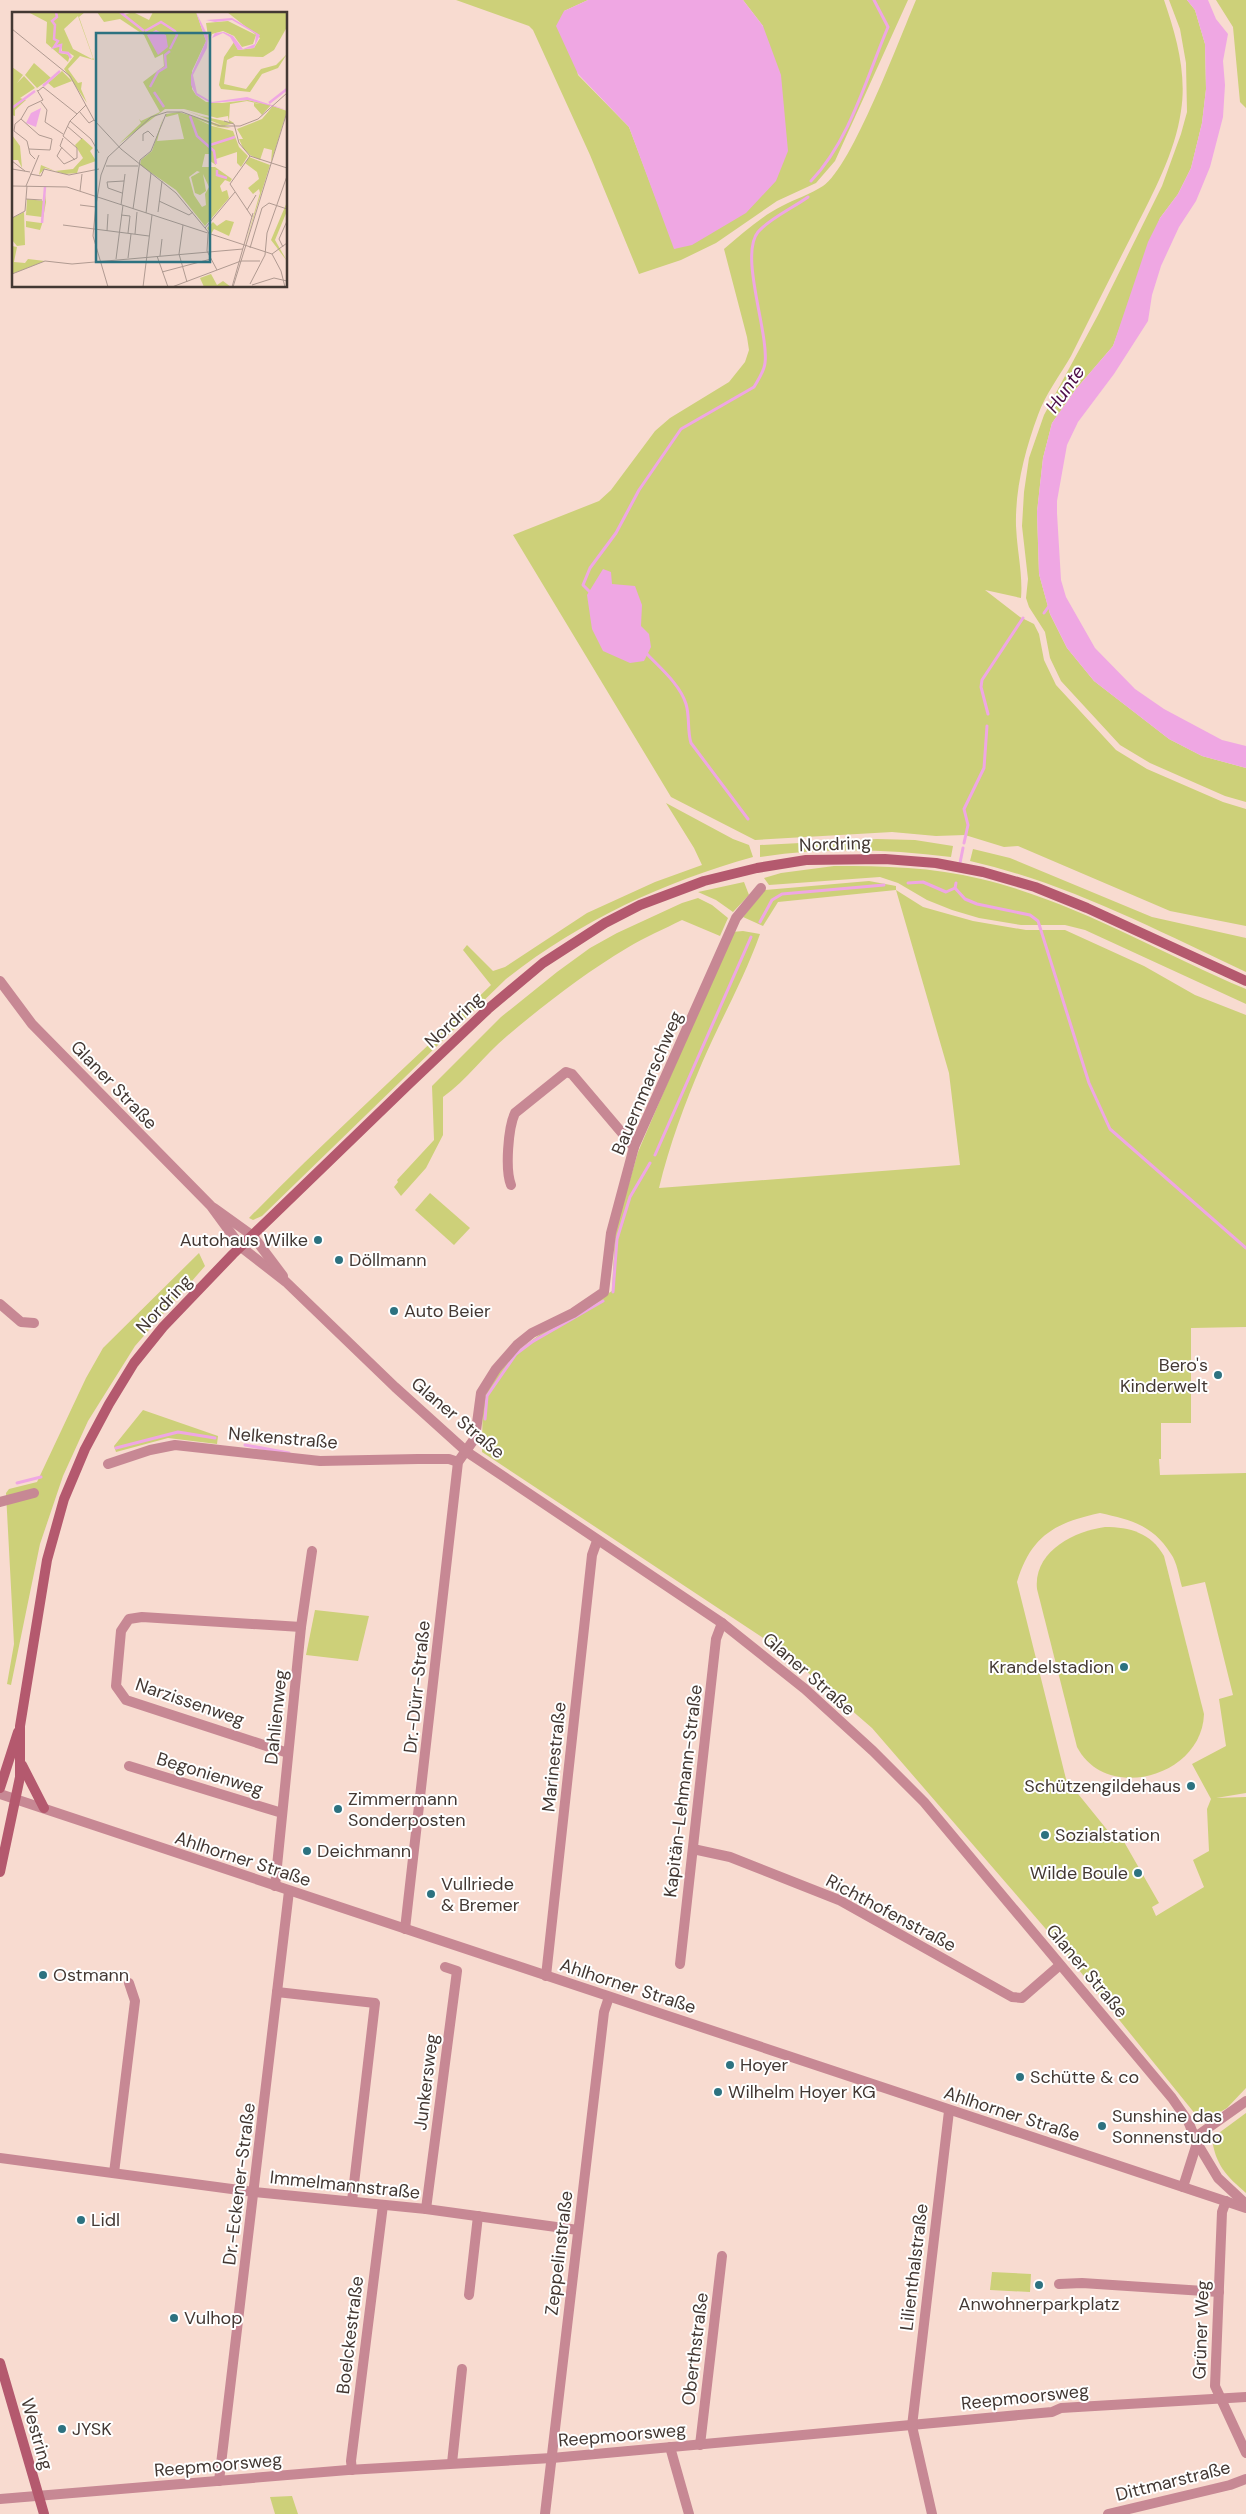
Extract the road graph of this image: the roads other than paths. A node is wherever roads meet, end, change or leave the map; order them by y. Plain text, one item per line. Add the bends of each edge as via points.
1 (761, 888) dead end
2 (0, 981) edge
3 (1246, 981) edge
4 (634, 1147) junction
5 (512, 1185) dead end
6 (211, 1206) junction
7 (253, 1236) junction
8 (241, 1247) junction
9 (286, 1282) junction
10 (0, 1304) edge
11 (34, 1323) dead end
12 (467, 1452) junction
13 (458, 1462) junction
14 (108, 1464) dead end
15 (34, 1493) dead end
16 (0, 1502) edge
17 (597, 1541) junction
18 (312, 1551) dead end
19 (722, 1623) junction
20 (301, 1627) junction
21 (20, 1726) junction
22 (288, 1753) junction
23 (22, 1766) junction
24 (129, 1766) dead end
25 (0, 1788) edge
26 (0, 1794) edge
27 (15, 1799) junction
28 (44, 1808) junction
29 (282, 1813) junction
30 (693, 1849) junction
31 (0, 1872) edge
32 (275, 1886) junction
33 (289, 1891) junction
34 (405, 1929) junction
35 (680, 1964) dead end
36 (1060, 1965) junction
37 (446, 1967) dead end
38 (546, 1976) junction
39 (129, 1983) dead end
40 (277, 1992) junction
41 (609, 1997) junction
42 (1246, 2101) edge
43 (949, 2111) junction
44 (1196, 2140) junction
45 (0, 2158) edge
46 (114, 2173) junction
47 (1183, 2187) junction
48 (254, 2192) junction
49 (352, 2201) junction
50 (1226, 2201) junction
51 (383, 2205) junction
52 (1246, 2206) edge
53 (426, 2209) junction
54 (478, 2216) junction
55 (578, 2230) junction
56 (722, 2256) dead end
57 (1059, 2284) dead end
58 (1219, 2292) junction
59 (469, 2294) dead end
60 (0, 2363) edge
61 (462, 2369) dead end
62 (1246, 2397) edge
63 (1220, 2399) junction
64 (912, 2426) junction
65 (700, 2445) junction
66 (670, 2447) junction
67 (1246, 2453) edge
68 (552, 2458) junction
69 (452, 2463) junction
70 (352, 2470) junction
71 (1246, 2478) edge
72 (219, 2480) junction
73 (38, 2496) junction
74 (0, 2499) edge
75 (44, 2514) edge
76 (545, 2514) edge
77 (689, 2514) edge
78 (932, 2514) edge
79 (1108, 2514) edge

1 - 4 street, Bauernmarschweg via 736,918
2 - 6 street, Glaner Straße via 32,1024
3 - 7 main road, Nordring via 1087,908 983,872 885,859 834,858 777,864 736,873 640,905 596,928 543,963 488,1009
4 - 5 street via 572,1074 566,1072 515,1113 507,1176
4 - 12 street, Bauernmarschweg via 611,1233 604,1292 573,1313 532,1333 496,1369 481,1393 475,1438
6 - 7 street, Glaner Straße
6 - 8 street, Glaner Straße
7 - 8 main road, Nordring
7 - 9 street, Glaner Straße
8 - 9 street, Glaner Straße
8 - 21 main road, Nordring via 163,1327 134,1362 85,1449 64,1499 47,1560
9 - 12 street, Glaner Straße
10 - 11 street via 22,1322
12 - 13 street
12 - 17 street, Glaner Straße
13 - 14 street, Nelkenstraße via 418,1459 320,1461 175,1445
13 - 34 street, Dr.-Dürr-Straße
15 - 16 street
17 - 19 street, Glaner Straße
17 - 38 street, Marinestraße via 592,1555
18 - 20 street, Dahlienweg
19 - 30 street, Kapitän-Lehmann-Straße via 716,1639
19 - 36 street, Glaner Straße via 805,1689 873,1751 917,1796
20 - 22 street, Dahlienweg
20 - 22 street, Narzissenweg via 142,1617 129,1619 121,1631 116,1686 126,1700
21 - 23 main road, Nordring
21 - 25 main road, Nordring
22 - 29 street, Dahlienweg
23 - 27 main road, Nordring
23 - 28 main road
24 - 29 street, Begonienweg
26 - 27 street, Ahlhorner Straße
27 - 28 street, Ahlhorner Straße
27 - 31 main road
28 - 32 street, Ahlhorner Straße
29 - 32 street, Dahlienweg
30 - 35 street, Kapitän-Lehmann-Straße
30 - 36 street, Richthofenstraße via 730,1857 839,1900 1012,1996 1022,1998
32 - 33 street, Ahlhorner Straße
33 - 34 street, Ahlhorner Straße
33 - 40 street, Dr.-Eckener-Straße
34 - 38 street, Ahlhorner Straße
36 - 44 street, Glaner Straße via 1172,2098
37 - 53 street, Junkersweg via 457,1971
38 - 41 street, Ahlhorner Straße
39 - 46 street via 135,2001
40 - 48 street, Dr.-Eckener-Straße
40 - 49 street via 375,2003
41 - 43 street, Ahlhorner Straße
41 - 55 street, Zeppelinstraße via 604,2012
42 - 44 street
43 - 47 street, Ahlhorner Straße
43 - 64 street, Lilienthalstraße
44 - 47 street
44 - 52 street, Glaner Straße via 1218,2178
45 - 46 street, Immelmannstraße
46 - 48 street, Immelmannstraße
47 - 50 street, Ahlhorner Straße
48 - 49 street, Immelmannstraße
48 - 72 street, Dr.-Eckener-Straße
49 - 51 street, Immelmannstraße
50 - 52 street, Ahlhorner Straße
50 - 58 street, Grüner Weg via 1222,2212
51 - 53 street, Immelmannstraße
51 - 70 street, Boelckestraße
53 - 54 street, Immelmannstraße
54 - 55 street, Immelmannstraße
54 - 59 street
55 - 68 street, Zeppelinstraße
56 - 65 street, Oberthstraße
57 - 58 street
58 - 63 street, Grüner Weg via 1215,2386
60 - 73 main road, Westring
61 - 69 street
62 - 63 street, Reepmoorsweg
63 - 64 street, Reepmoorsweg via 1062,2408 1052,2412
63 - 67 street, Grüner Weg
64 - 65 street, Reepmoorsweg
64 - 78 street, Lilienthalstraße
65 - 66 street, Reepmoorsweg
66 - 68 street, Reepmoorsweg
66 - 77 street
68 - 69 street, Reepmoorsweg
68 - 76 street, Zeppelinstraße
69 - 70 street, Reepmoorsweg
70 - 72 street, Reepmoorsweg
71 - 79 street, Dittmarstraße via 1230,2485
72 - 73 street, Reepmoorsweg
73 - 74 street, Reepmoorsweg
73 - 75 main road, Westring

